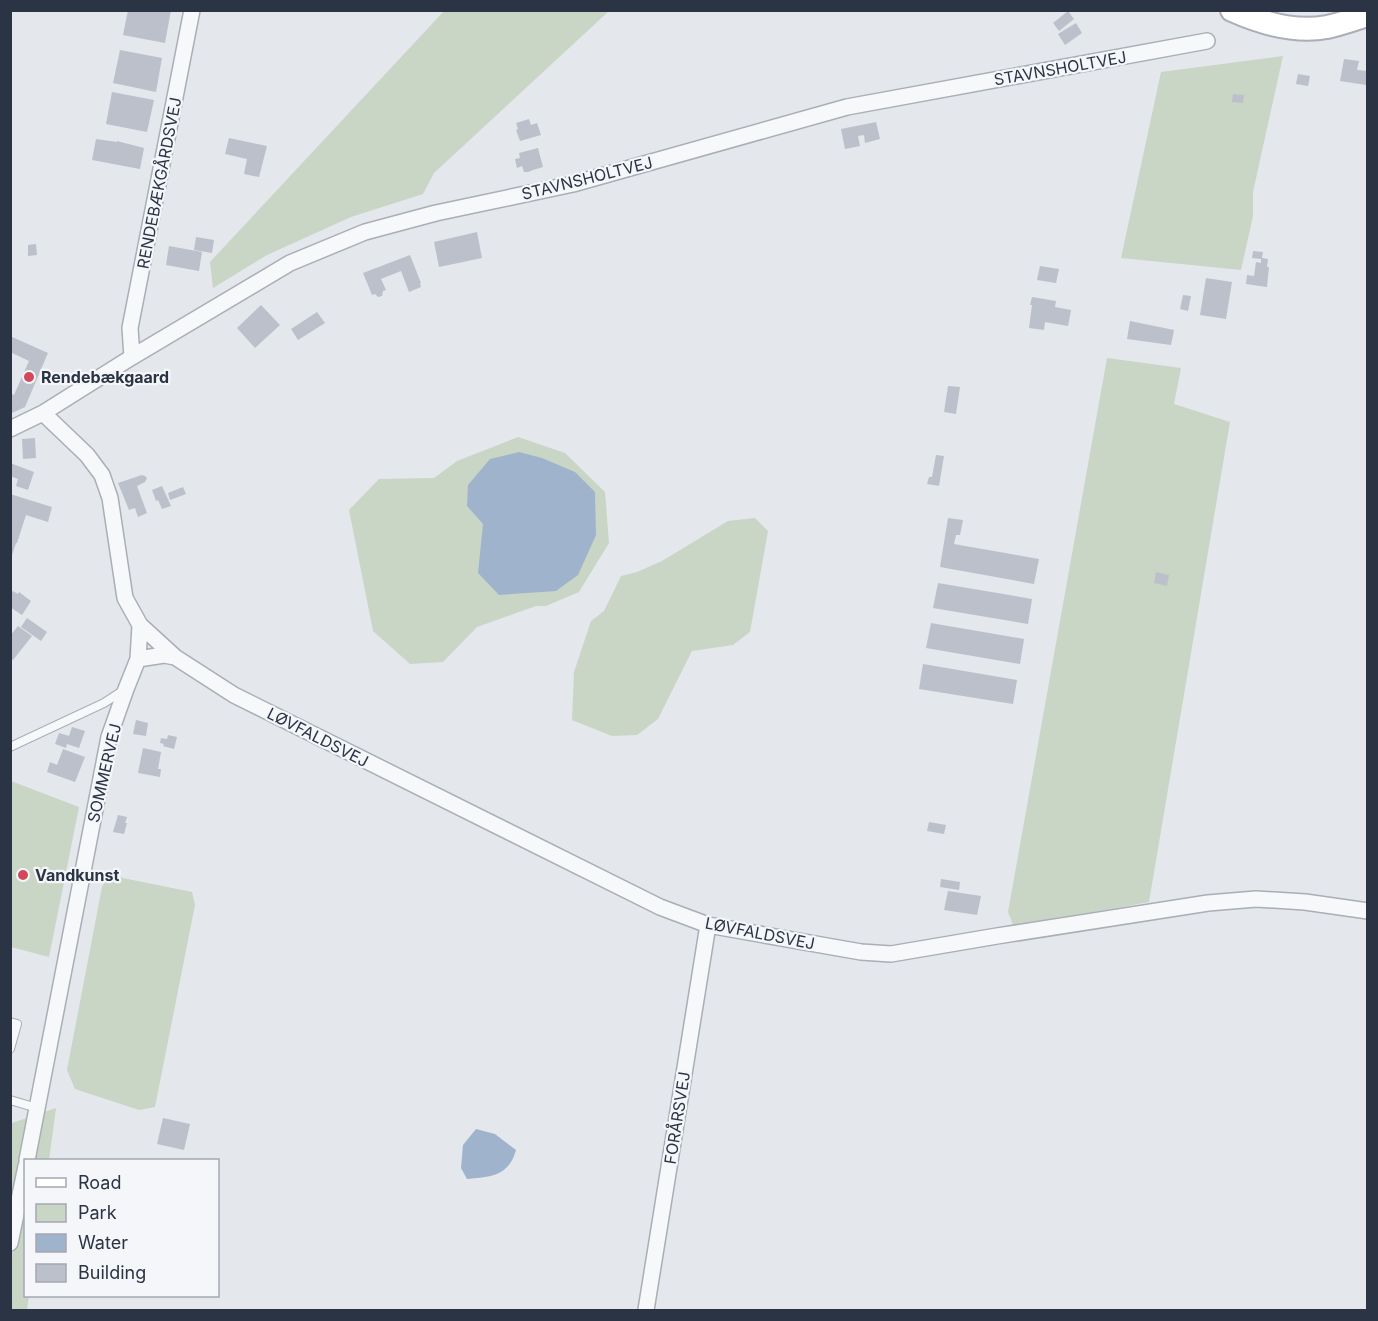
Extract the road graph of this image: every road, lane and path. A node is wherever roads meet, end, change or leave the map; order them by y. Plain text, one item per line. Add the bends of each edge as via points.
1 (192, 10) edge
2 (1232, 10) edge
3 (1284, 10) edge
4 (1368, 14) edge
5 (1207, 41) dead end
6 (132, 357) junction
7 (43, 413) junction
8 (10, 429) edge
9 (140, 626) junction
10 (175, 657) junction
11 (138, 659) junction
12 (126, 689) junction
13 (10, 747) edge
14 (1368, 911) edge
15 (708, 925) junction
16 (10, 1022) edge
17 (10, 1048) edge
18 (10, 1100) edge
19 (37, 1108) junction
20 (27, 1159) edge
21 (24, 1176) edge
22 (10, 1243) edge
23 (646, 1311) edge

1 - 6 street, RENDEBÆKGÅRDSVEJ via 130,328
2 - 4 main road via 1275,25 1301,28 1327,27
3 - 4 main road
5 - 6 street, STAVNSHOLTVEJ via 847,107 573,184 365,232 290,263
6 - 7 street, STAVNSHOLTVEJ
7 - 8 street, STAVNSHOLTVEJ
7 - 9 street via 102,475 110,498 125,598
9 - 10 street, LØVFALDSVEJ
9 - 11 street, SOMMERVEJ
10 - 11 street
10 - 15 street, LØVFALDSVEJ via 234,695 660,907
11 - 12 street, SOMMERVEJ
12 - 13 lane via 104,704
12 - 19 street, SOMMERVEJ via 109,736
14 - 15 street, LØVFALDSVEJ via 1256,899 1208,903 891,954
15 - 23 street, FORÅRSVEJ
16 - 17 lane via 17,1024
18 - 19 lane
19 - 20 street, SOMMERVEJ
21 - 22 street

